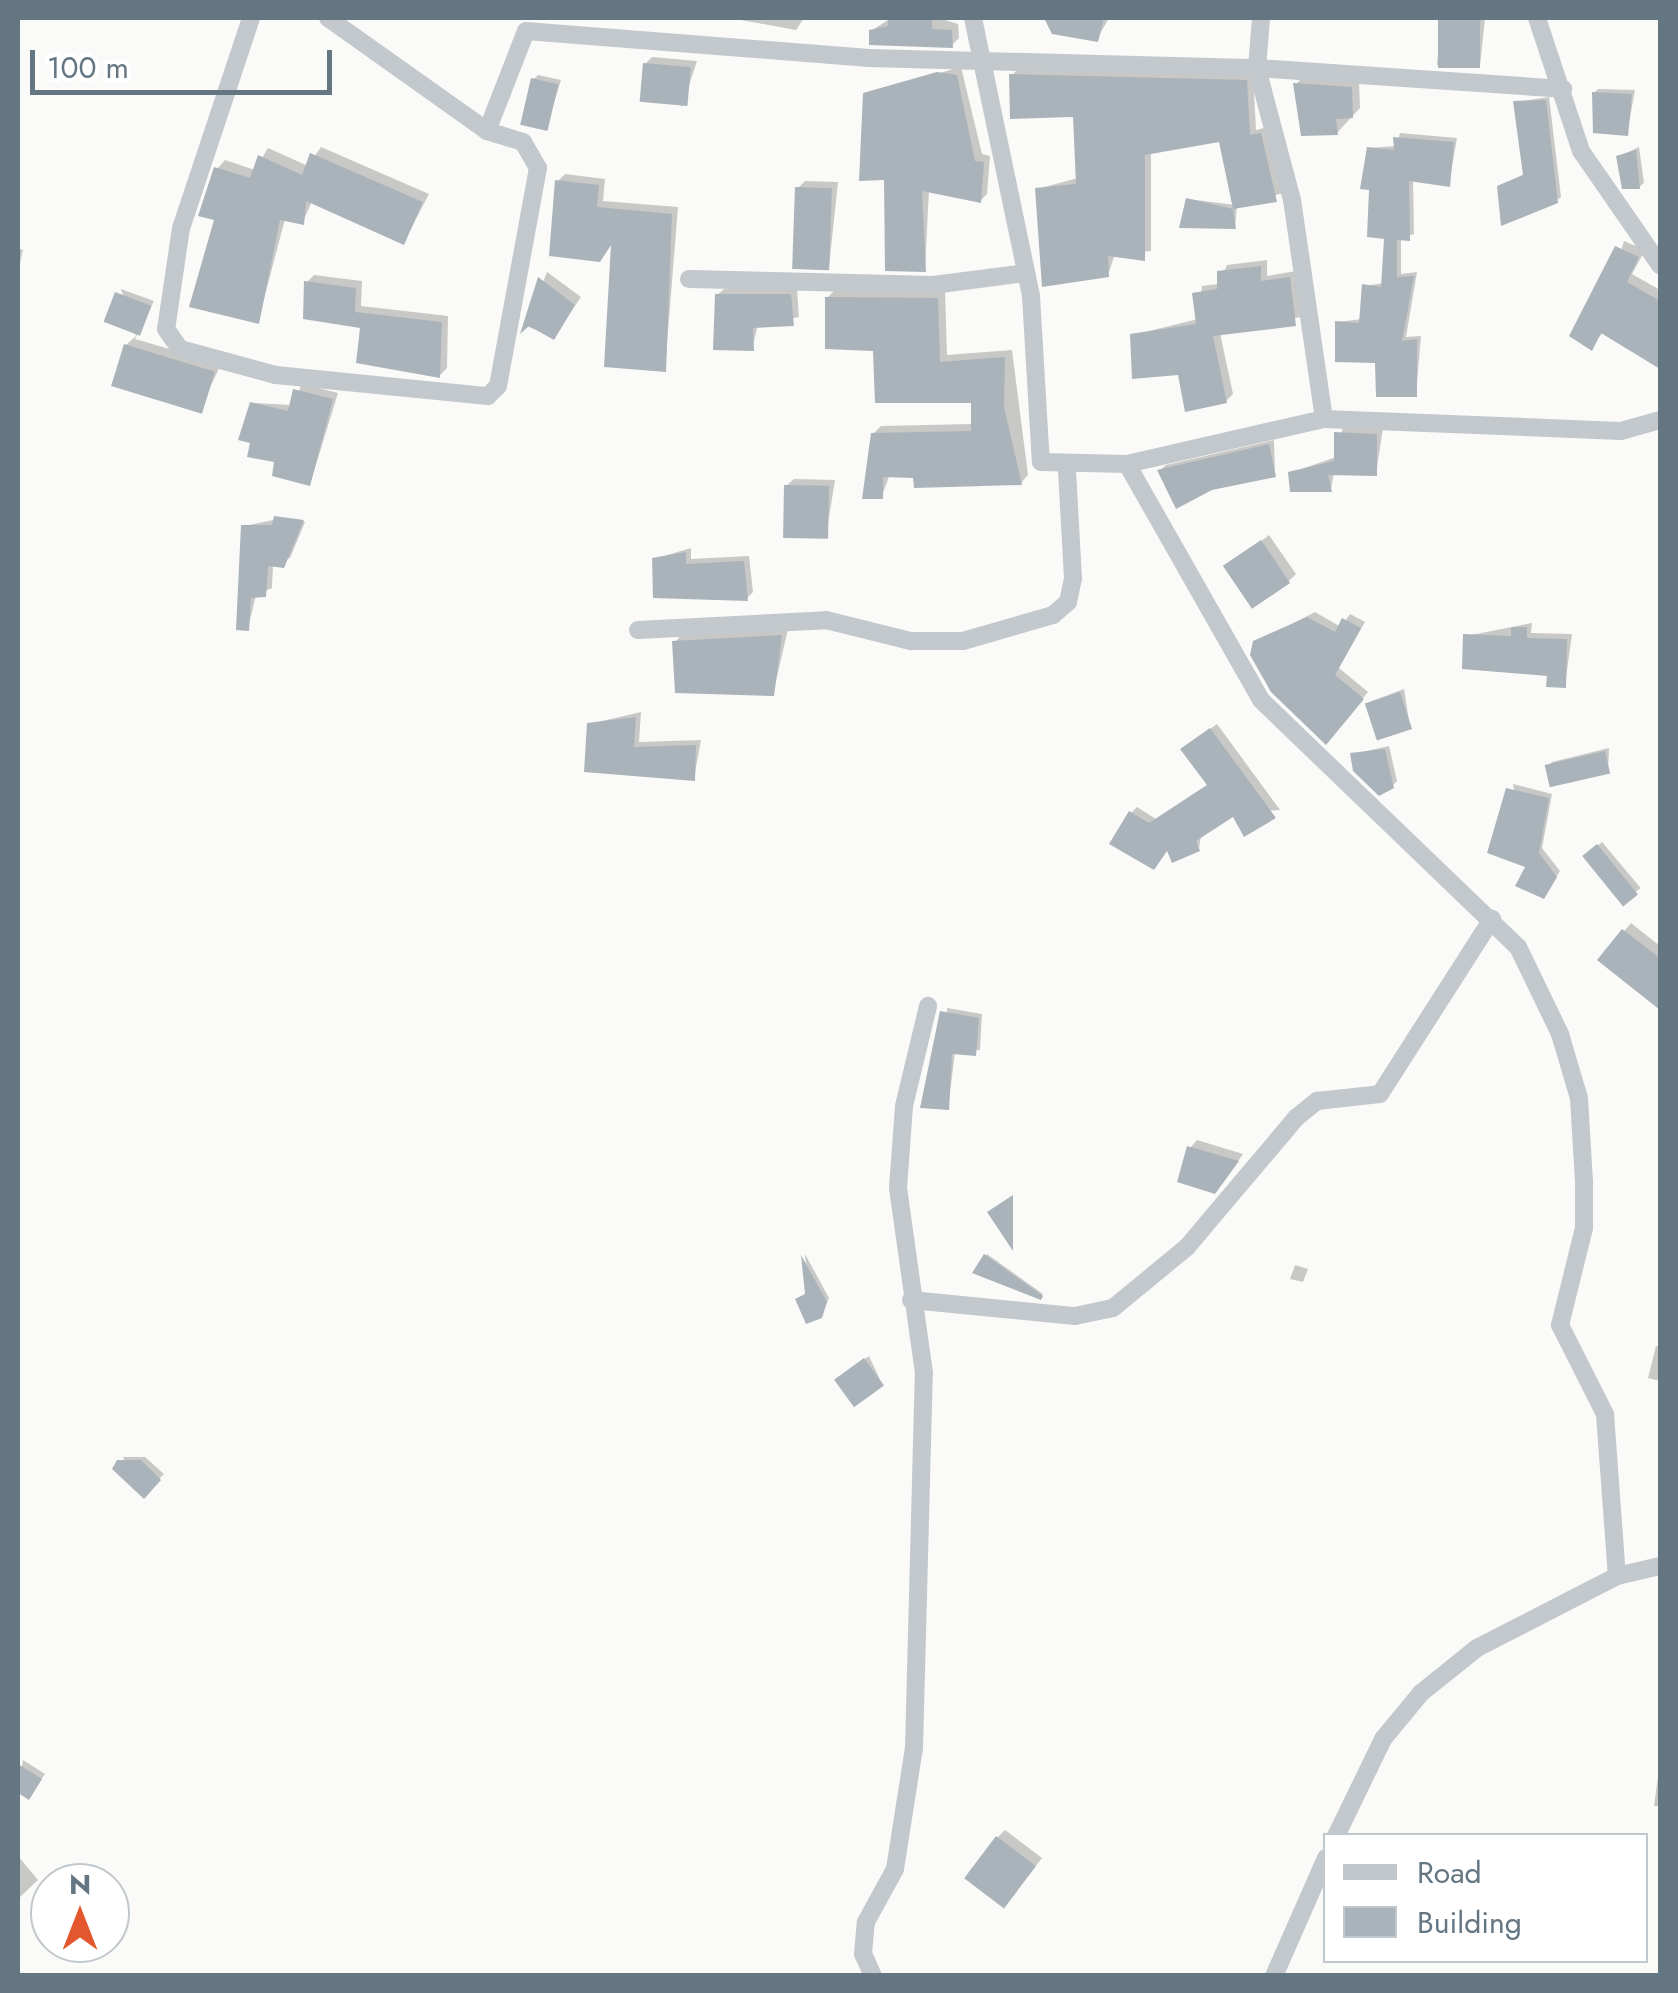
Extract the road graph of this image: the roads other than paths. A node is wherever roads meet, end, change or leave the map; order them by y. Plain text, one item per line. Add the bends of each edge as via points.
1 (251, 18) edge
2 (328, 18) edge
3 (973, 18) edge
4 (1261, 18) edge
5 (1537, 18) edge
6 (527, 24) edge
7 (976, 61) junction
8 (1257, 68) junction
9 (1563, 88) junction
10 (487, 131) junction
11 (1660, 266) edge
12 (1026, 274) junction
13 (689, 280) dead end
14 (1324, 419) junction
15 (1660, 420) edge
16 (1128, 464) junction
17 (1067, 469) junction
18 (638, 630) dead end
19 (1492, 919) junction
20 (928, 1006) dead end
21 (910, 1300) junction
22 (1660, 1566) edge
23 (1617, 1576) junction
24 (1337, 1833) edge
25 (1323, 1865) edge
26 (873, 1976) edge
27 (1274, 1976) edge

1 - 10 street via 181,228 166,329 180,350 276,375 488,396 498,386 538,168 523,142
2 - 10 street
3 - 7 street
4 - 8 street
5 - 9 street
6 - 7 street
6 - 10 street
7 - 8 street
7 - 12 street
8 - 9 street
8 - 14 street via 1292,200
9 - 11 street via 1597,181
12 - 13 street via 933,285
12 - 17 street via 1042,462
14 - 15 street via 1621,430
14 - 16 street
16 - 17 street
16 - 19 street via 1269,711
17 - 18 street via 1073,578 1068,602 1053,615 963,641 910,641 826,620
19 - 21 street via 1380,1094 1317,1101 1296,1117 1187,1248 1113,1308 1075,1316
19 - 23 street via 1531,972 1580,1098 1584,1228 1560,1326 1605,1414
20 - 21 street via 898,1188
21 - 26 street via 924,1373 914,1748 895,1869 866,1922 863,1954
22 - 23 street
23 - 24 street via 1477,1648 1421,1693 1383,1740
25 - 27 street

